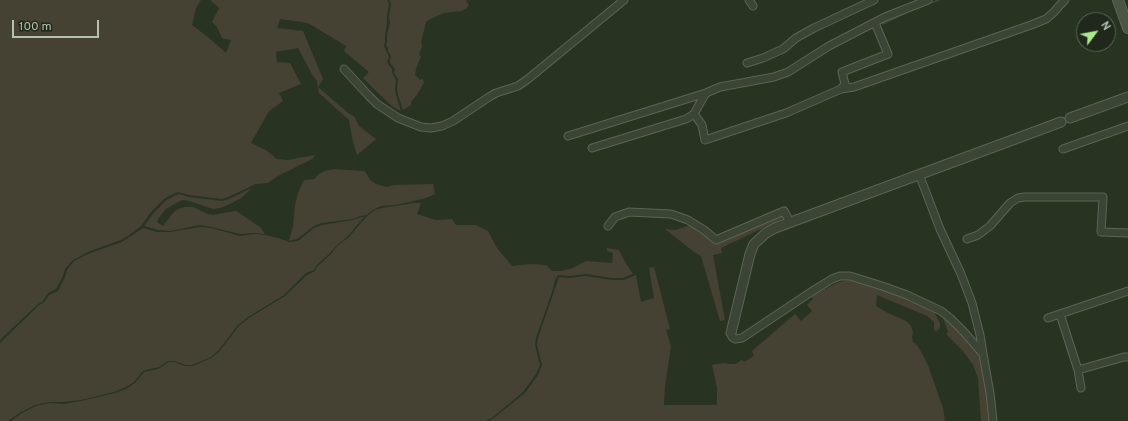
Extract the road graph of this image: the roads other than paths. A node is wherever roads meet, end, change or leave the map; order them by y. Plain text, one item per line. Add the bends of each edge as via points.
1 (624, 0) edge
2 (874, 0) edge
3 (928, 0) edge
4 (1065, 0) edge
5 (1118, 0) edge
6 (875, 22) junction
7 (1128, 28) edge
8 (747, 63) dead end
9 (344, 69) dead end
10 (841, 89) junction
11 (706, 93) junction
12 (1128, 97) edge
13 (694, 114) junction
14 (1070, 118) dead end
15 (1061, 122) dead end
16 (1128, 126) edge
17 (568, 136) dead end
18 (592, 148) dead end
19 (1062, 150) dead end
20 (919, 174) junction
21 (790, 222) junction
22 (608, 226) dead end
23 (1128, 233) edge
24 (967, 239) dead end
25 (1128, 291) edge
26 (1060, 314) junction
27 (1048, 318) dead end
28 (731, 333) joint
29 (982, 354) junction
30 (1128, 357) edge
31 (1078, 370) junction
32 (1081, 388) dead end
33 (993, 421) edge

1 - 9 street via 518,86 492,95 442,126 421,127 398,118 377,104
2 - 8 street via 814,28 783,49
3 - 6 street
4 - 10 street via 1046,19 1031,25 854,87
5 - 7 main road
6 - 10 street via 888,54 842,72 845,84
6 - 11 street via 829,46 788,72 720,87
10 - 13 street via 786,113 705,140 702,125
11 - 13 street
11 - 17 street
12 - 14 street
13 - 18 street via 674,124
15 - 20 street
16 - 19 street
20 - 21 street
20 - 29 street via 970,296
21 - 22 street via 784,211 716,240 688,220 671,214 629,212 615,217
21 - 28 street via 766,233 754,244
23 - 24 street via 1101,232 1104,196 1025,197 1010,203 990,226
25 - 26 street
26 - 27 street
26 - 31 street
28 - 29 street via 735,339 742,338 832,278 850,276 907,295 941,312 964,332
29 - 33 street
30 - 31 street
31 - 32 street

